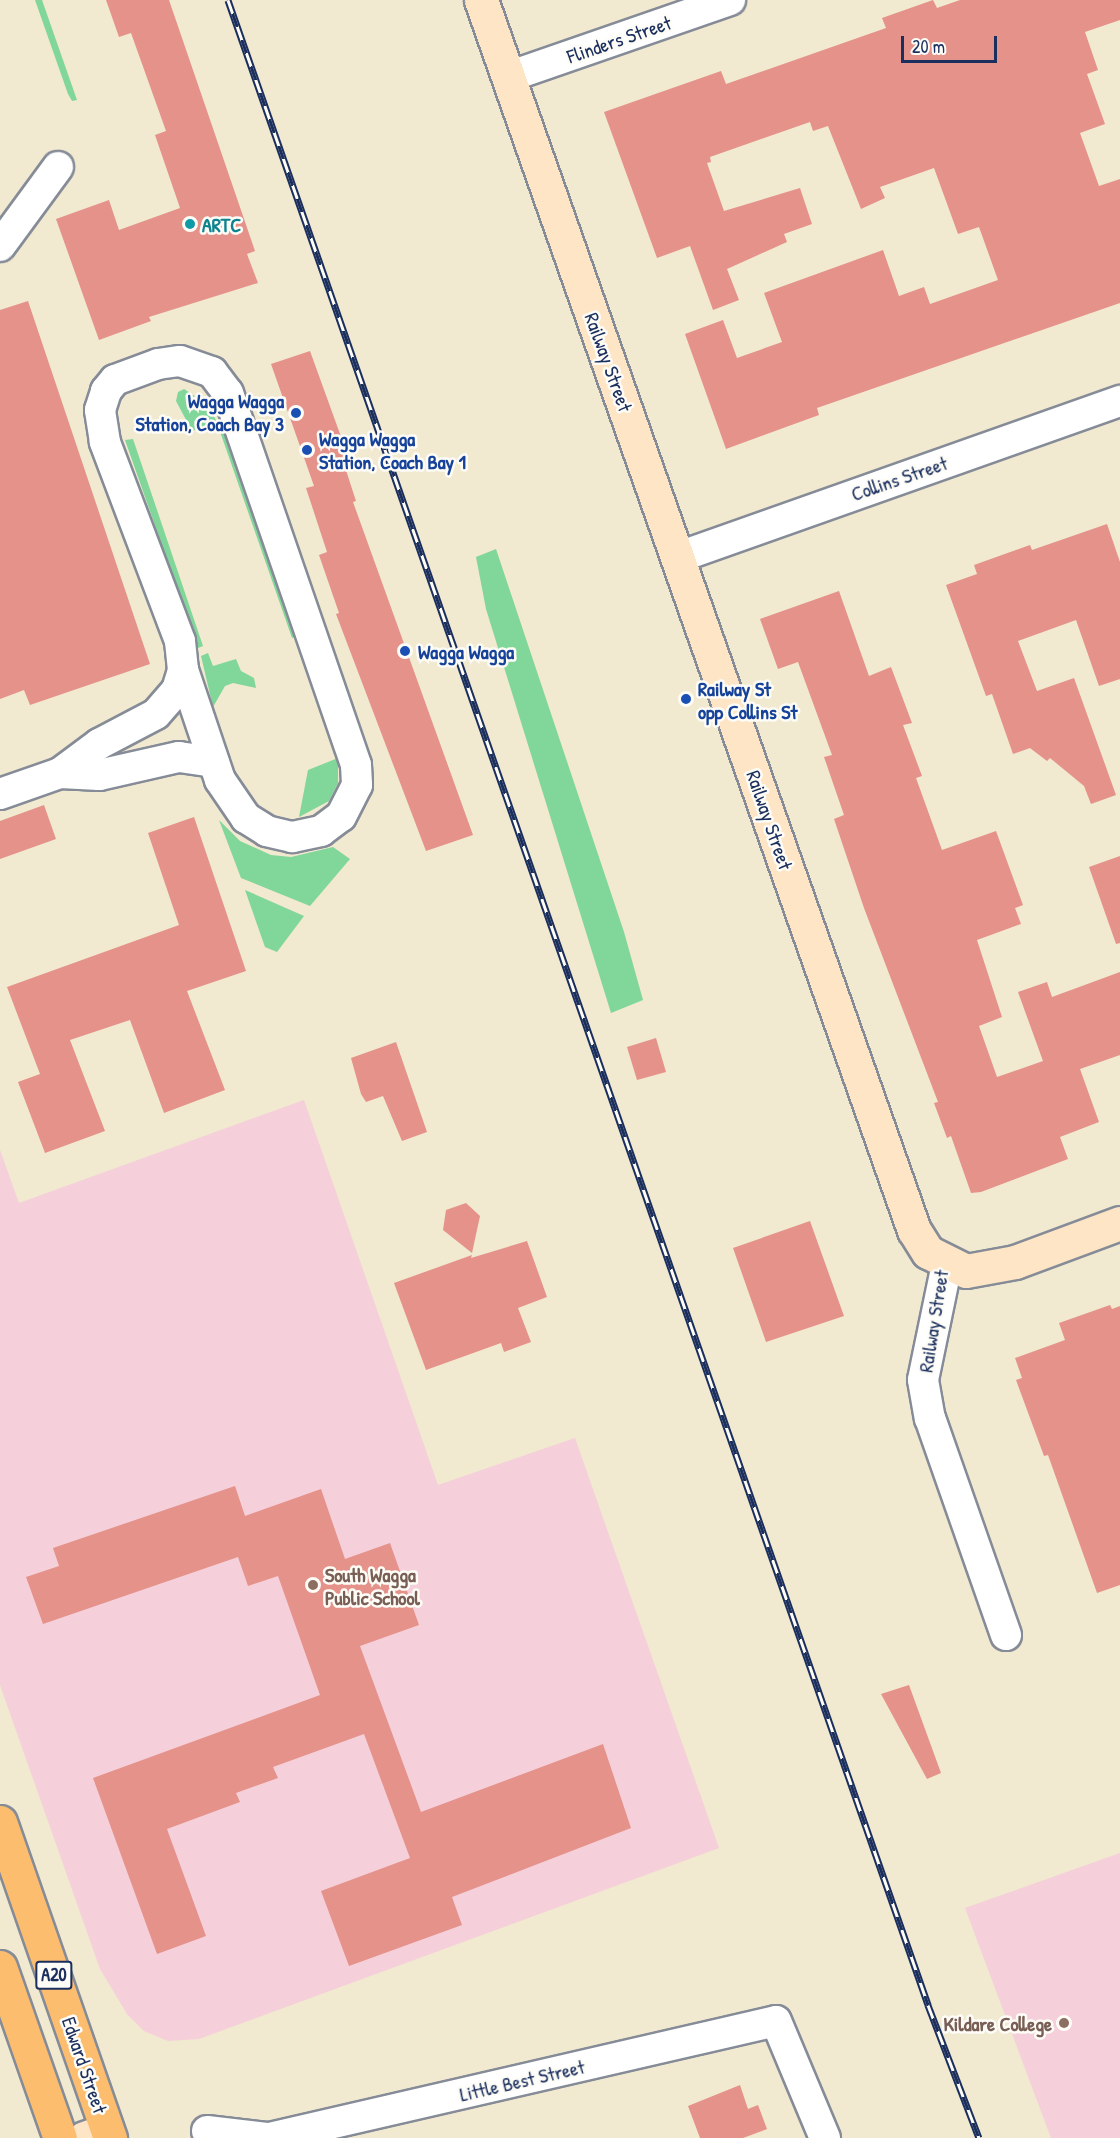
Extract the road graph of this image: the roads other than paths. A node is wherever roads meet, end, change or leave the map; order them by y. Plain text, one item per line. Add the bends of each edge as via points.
1 (481, 0) edge
2 (730, 0) edge
3 (508, 77) junction
4 (57, 167) dead end
5 (0, 246) edge
6 (1120, 401) edge
7 (679, 557) junction
8 (183, 670) junction
9 (214, 762) junction
10 (60, 773) junction
11 (0, 794) edge
12 (1120, 1223) edge
13 (947, 1264) junction
14 (1006, 1635) dead end
15 (0, 1822) edge
16 (0, 1967) edge
17 (207, 2131) dead end
18 (100, 2135) edge
19 (60, 2138) edge
20 (268, 2138) edge
21 (825, 2138) edge

1 - 3 street, Railway Street
2 - 3 street, Flinders Street
3 - 7 street, Railway Street
4 - 5 street
6 - 7 street, Collins Street
7 - 13 street, Railway Street via 906,1209 928,1252
8 - 9 street
8 - 9 street via 178,632 130,514 105,442 100,410 106,391 115,380 158,364 180,361 212,372 228,393 353,754 357,785 345,812 327,827 285,837 259,827 240,812 223,788
8 - 10 street via 177,690 162,709 99,744
9 - 10 street via 179,757 99,775
10 - 11 street
12 - 13 street via 990,1270 966,1271
13 - 14 street, Railway Street via 923,1380 930,1418
15 - 18 highway, Edward Street / A20
16 - 19 highway, A20
17 - 20 street, Little Best Street
20 - 21 street, Little Best Street via 776,2021

